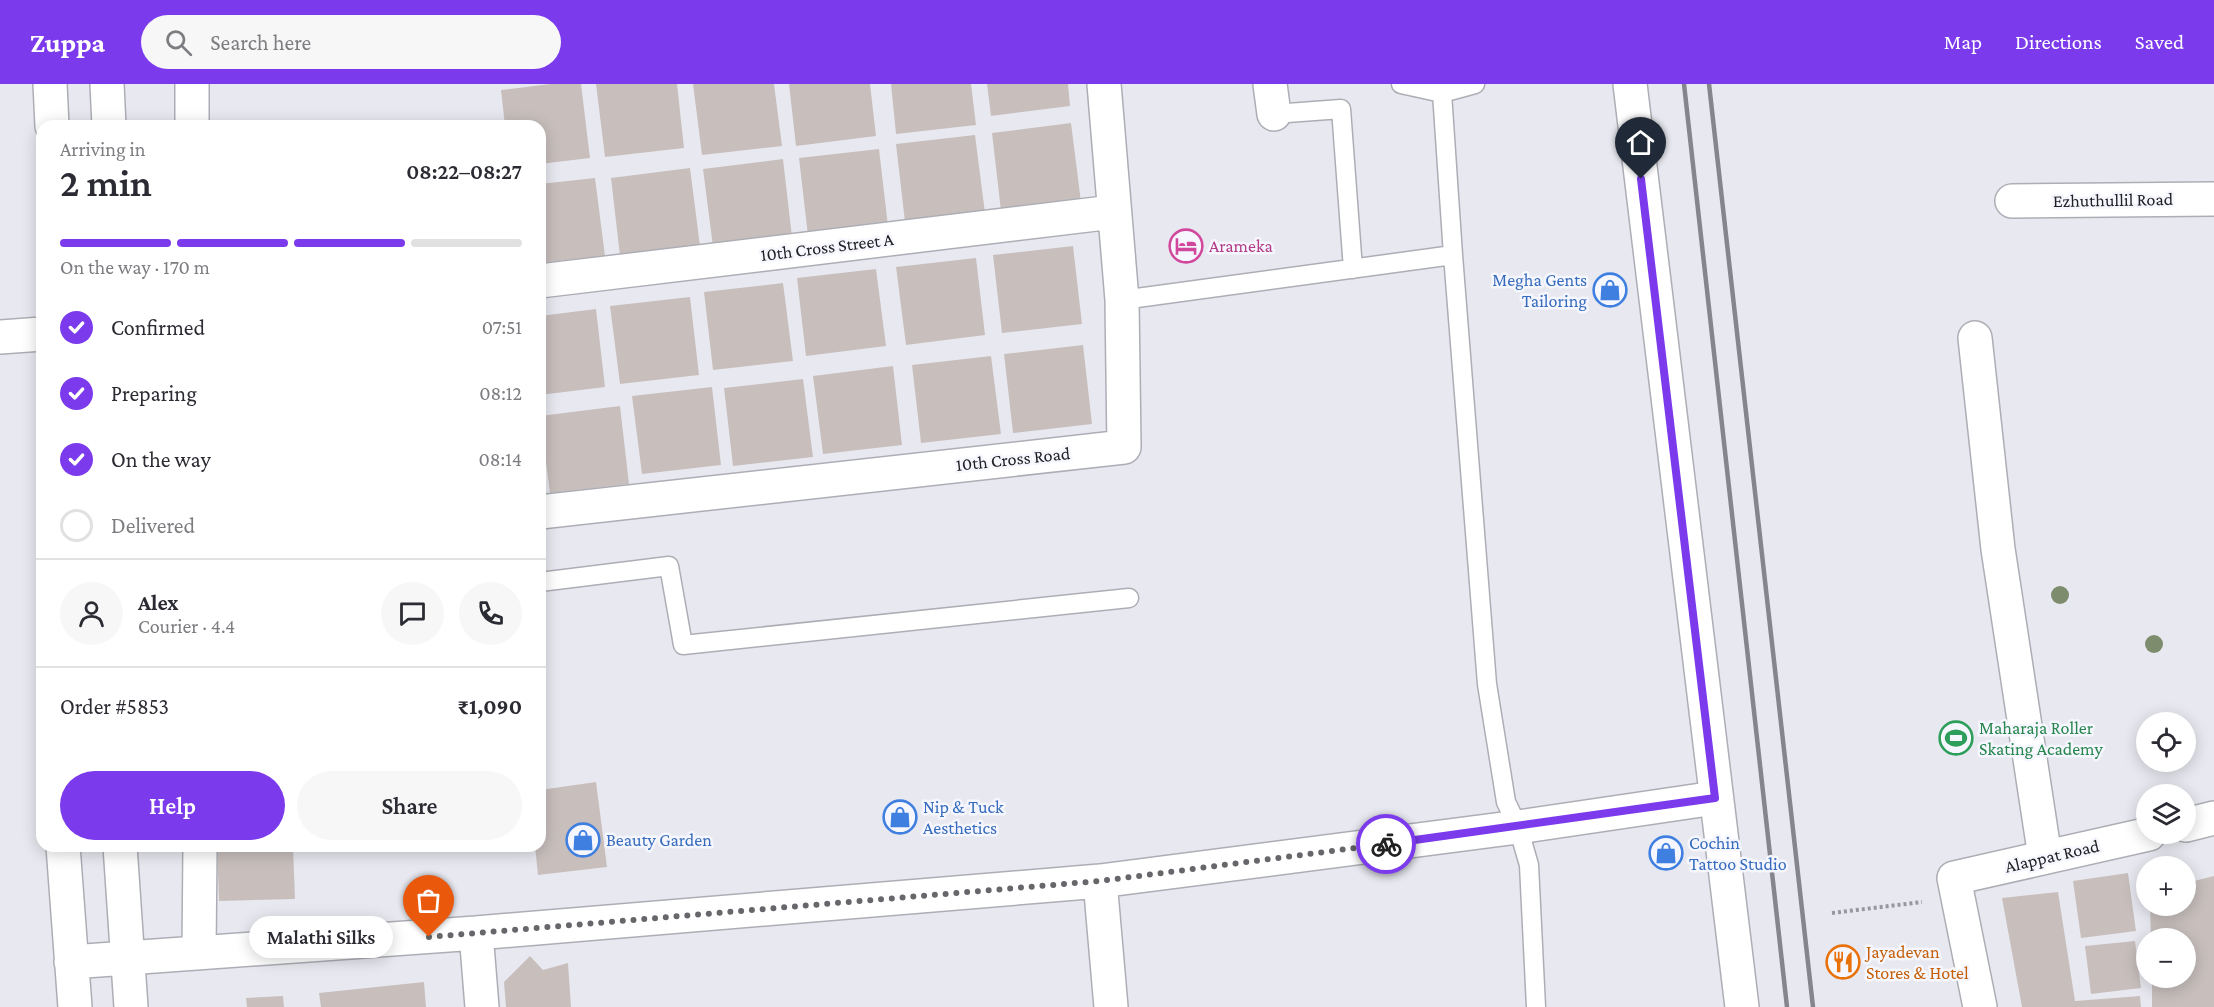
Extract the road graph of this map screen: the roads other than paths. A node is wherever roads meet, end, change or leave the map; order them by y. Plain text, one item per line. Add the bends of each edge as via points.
1 (50, 84) edge
2 (107, 84) edge
3 (192, 84) edge
4 (1104, 84) edge
5 (1401, 84) edge
6 (1475, 84) edge
7 (1630, 84) edge
8 (1442, 93) junction
9 (1272, 99) edge
10 (51, 120) edge
11 (109, 120) edge
12 (192, 120) edge
13 (2214, 199) edge
14 (2012, 201) dead end
15 (1113, 212) junction
16 (1453, 255) junction
17 (1353, 269) junction
18 (546, 280) edge
19 (1122, 300) junction
20 (36, 334) edge
21 (0, 337) edge
22 (1975, 338) dead end
23 (546, 511) edge
24 (546, 581) edge
25 (1129, 598) dead end
26 (1715, 798) junction
27 (2214, 818) edge
28 (2196, 822) edge
29 (1518, 827) junction
30 (2136, 837) edge
31 (63, 852) edge
32 (120, 852) edge
33 (200, 852) edge
34 (2045, 857) junction
35 (1100, 881) junction
36 (476, 933) junction
37 (199, 953) junction
38 (128, 958) junction
39 (72, 962) junction
40 (75, 1007) edge
41 (131, 1007) edge
42 (482, 1007) edge
43 (1111, 1007) edge
44 (1536, 1007) edge
45 (1742, 1007) edge
46 (1980, 1007) edge

1 - 10 street
2 - 11 street
3 - 12 street
4 - 15 street, 10th Cross Road
5 - 8 lane
6 - 8 lane
7 - 26 street
8 - 16 lane
9 - 17 lane via 1341,109
13 - 14 street, Ezhuthullil Road
15 - 18 street, 10th Cross Street A
15 - 19 street, 10th Cross Road
16 - 17 lane
16 - 29 lane via 1487,684 1506,802
17 - 19 lane
19 - 23 street, 10th Cross Road via 1124,447
20 - 21 street
22 - 34 street via 1998,549
24 - 25 lane via 669,566 683,645
26 - 29 street
26 - 45 street
27 - 28 street
29 - 35 street
29 - 44 lane via 1529,865
30 - 34 street, Alappat Road
31 - 39 street
32 - 38 street
33 - 37 street
34 - 46 street, Alappat Road via 1957,888
35 - 36 street
35 - 43 street
36 - 37 street
36 - 42 street
37 - 38 street
38 - 39 street
38 - 41 street
39 - 40 street

